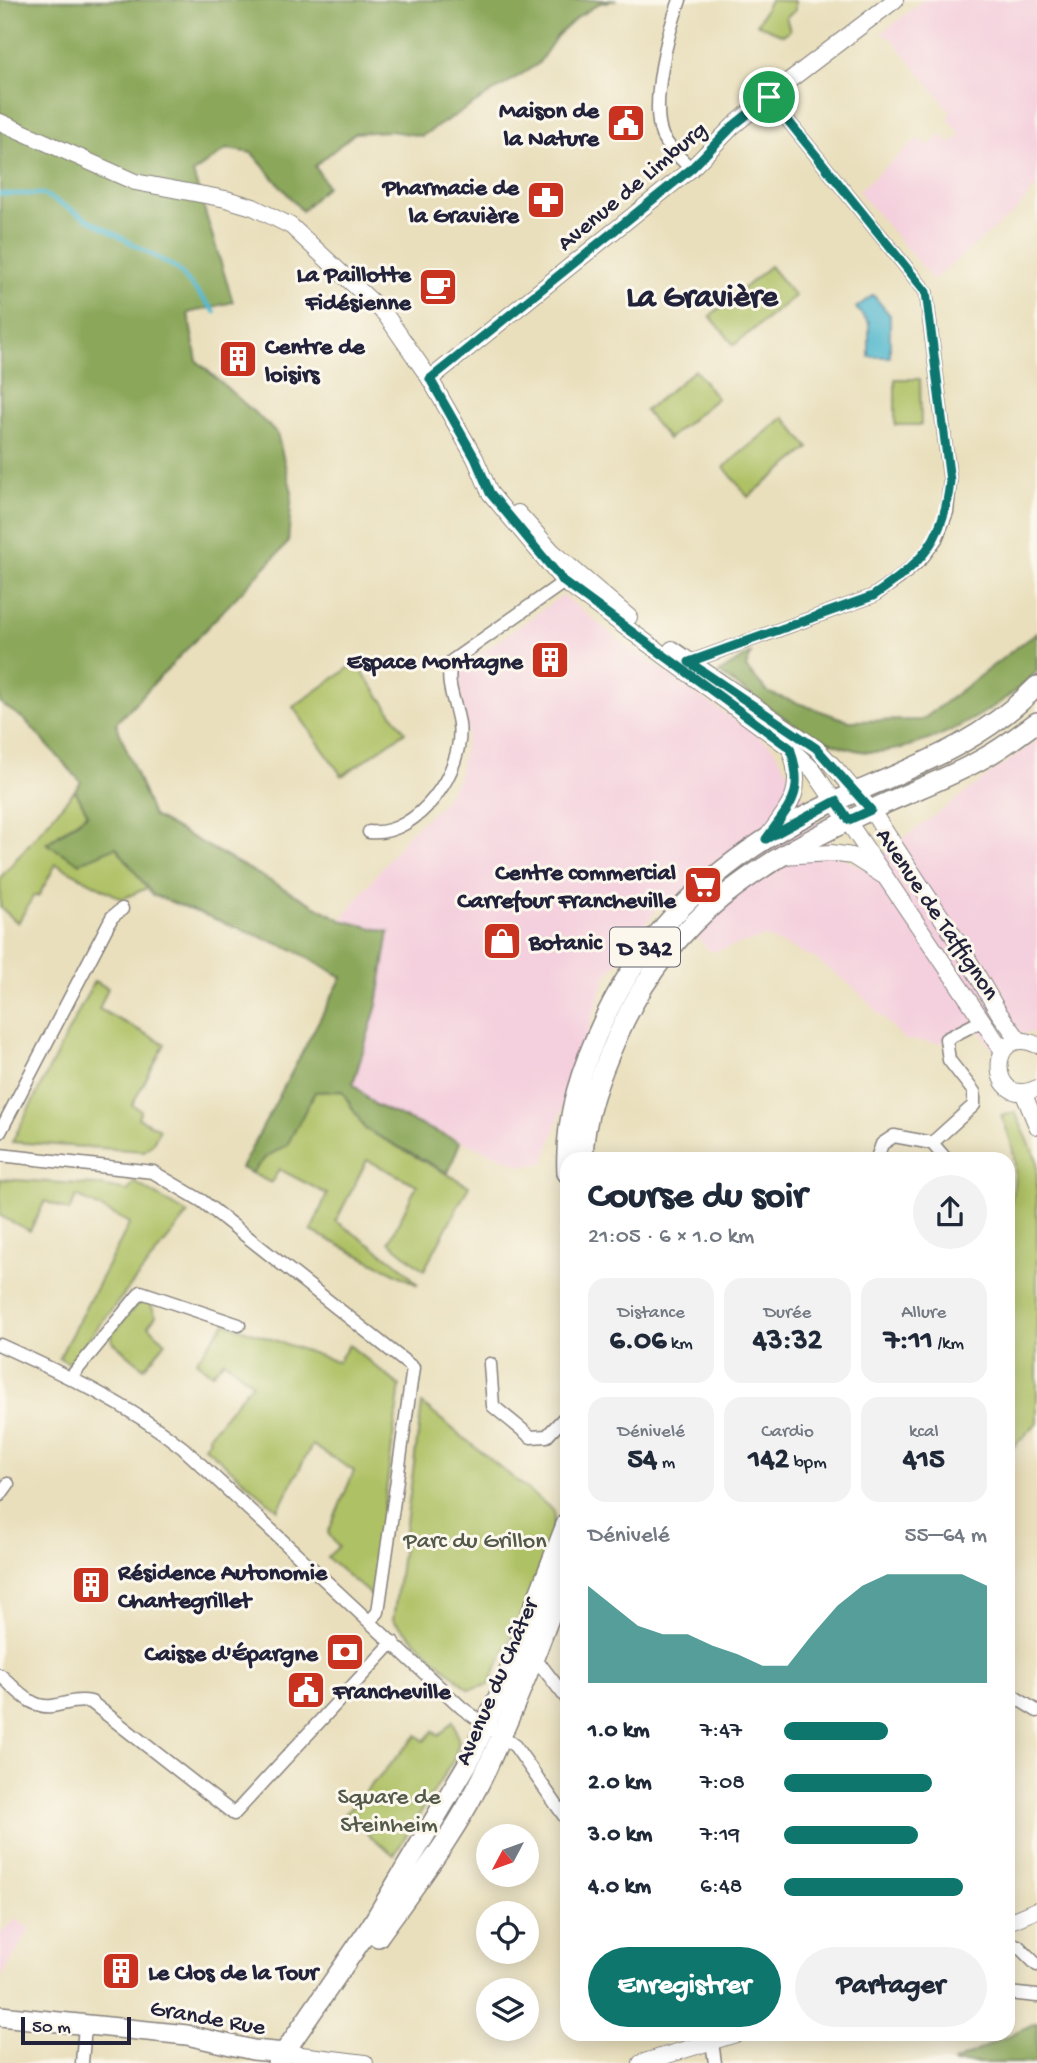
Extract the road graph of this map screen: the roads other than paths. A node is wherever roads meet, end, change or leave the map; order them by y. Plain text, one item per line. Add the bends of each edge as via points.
1 (680, 0) edge
2 (895, 0) edge
3 (769, 97) junction
4 (0, 122) edge
5 (691, 169) junction
6 (430, 379) junction
7 (475, 458) junction
8 (564, 582) junction
9 (619, 609) junction
10 (636, 635) junction
11 (689, 662) junction
12 (1037, 686) edge
13 (1037, 722) edge
14 (790, 748) junction
15 (856, 792) junction
16 (836, 801) junction
17 (871, 810) junction
18 (849, 820) junction
19 (369, 832) dead end
20 (766, 839) junction
21 (782, 856) junction
22 (887, 878) junction
23 (122, 909) dead end
24 (983, 1020) junction
25 (1020, 1041) junction
26 (1037, 1045) edge
27 (1003, 1051) junction
28 (1030, 1090) edge
29 (578, 1120) junction
30 (1037, 1126) edge
31 (0, 1132) edge
32 (932, 1143) junction
33 (571, 1152) edge
34 (582, 1152) edge
35 (879, 1152) edge
36 (940, 1152) edge
37 (0, 1155) edge
38 (239, 1325) dead end
39 (0, 1345) edge
40 (489, 1364) dead end
41 (71, 1377) junction
42 (560, 1422) edge
43 (8, 1484) dead end
44 (0, 1495) edge
45 (560, 1544) edge
46 (560, 1581) edge
47 (370, 1621) junction
48 (393, 1642) junction
49 (525, 1656) junction
50 (0, 1675) edge
51 (560, 1692) edge
52 (1015, 1697) edge
53 (1037, 1711) edge
54 (493, 1729) junction
55 (560, 1811) edge
56 (1037, 1910) edge
57 (1015, 1919) edge
58 (1015, 1946) edge
59 (1037, 1965) edge
60 (1015, 1994) edge
61 (1037, 1996) edge
62 (0, 2016) edge
63 (85, 2025) junction
64 (698, 2041) edge
65 (707, 2041) edge
66 (281, 2058) edge
67 (82, 2063) edge
68 (365, 2063) edge
69 (641, 2063) edge
70 (715, 2063) edge

1 - 5 street via 661,79 660,117 663,137
2 - 3 street, Avenue de Limburg
3 - 5 street, Avenue de Limburg
3 - 11 street via 926,292 950,481 947,512 921,559 873,596
4 - 6 street via 135,182 226,199 276,217 367,294 404,338
5 - 6 street, Avenue de Limburg
6 - 7 street
7 - 8 street via 490,493
7 - 9 street via 552,551
8 - 9 street
8 - 10 street
8 - 19 street via 452,661 448,672 459,726 450,772 424,808 397,829
9 - 11 street
10 - 11 street
10 - 14 street, Avenue de Taffignon
11 - 15 street, Avenue de Taffignon via 816,748
12 - 15 main road, D 342 via 974,739
13 - 17 main road, D 342 via 985,758
14 - 16 street, Avenue de Taffignon
14 - 20 street via 798,786
15 - 16 main road, D 342
15 - 17 street, Avenue de Taffignon
16 - 18 street, Avenue de Taffignon
16 - 20 main road, D 342
17 - 18 main road, D 342
17 - 25 street, Avenue de Taffignon
18 - 21 main road, D 342
18 - 22 street, Avenue de Taffignon
20 - 29 main road, D 342 via 687,899 622,982 594,1041
21 - 22 street via 852,856
21 - 29 main road, D 342 via 719,897 654,967 631,1004
22 - 24 street, Avenue de Taffignon
23 - 31 street via 112,917
24 - 27 street, Avenue de Taffignon
24 - 32 street via 946,1039 949,1060 974,1092 974,1105
25 - 26 street
25 - 27 street
27 - 28 street, Avenue de Taffignon via 999,1074 1008,1087
28 - 30 street, Avenue de Taffignon
29 - 33 main road, D 342
29 - 34 main road, D 342
32 - 35 street via 894,1136
32 - 36 street
37 - 47 street via 153,1172 202,1201 413,1368 378,1612
38 - 41 street via 141,1292
39 - 41 street
40 - 42 street via 493,1406 531,1437 547,1436
41 - 47 street via 158,1428 183,1448
43 - 44 street
45 - 49 main road, Avenue du Châter
46 - 49 main road, Avenue du Châter
47 - 48 street
48 - 50 street via 234,1814 91,1702 35,1704
48 - 54 street via 462,1708
49 - 51 street
49 - 54 main road, Avenue du Châter
52 - 53 street
54 - 55 street via 515,1746
54 - 66 main road, Avenue du Châter via 485,1771 434,1857 331,2000 313,2015
56 - 57 street
58 - 59 street
60 - 61 street
62 - 63 main road, Grande Rue
63 - 66 main road, Grande Rue via 187,2035
63 - 67 street
64 - 69 street
65 - 70 street
66 - 68 street, Grande Rue

